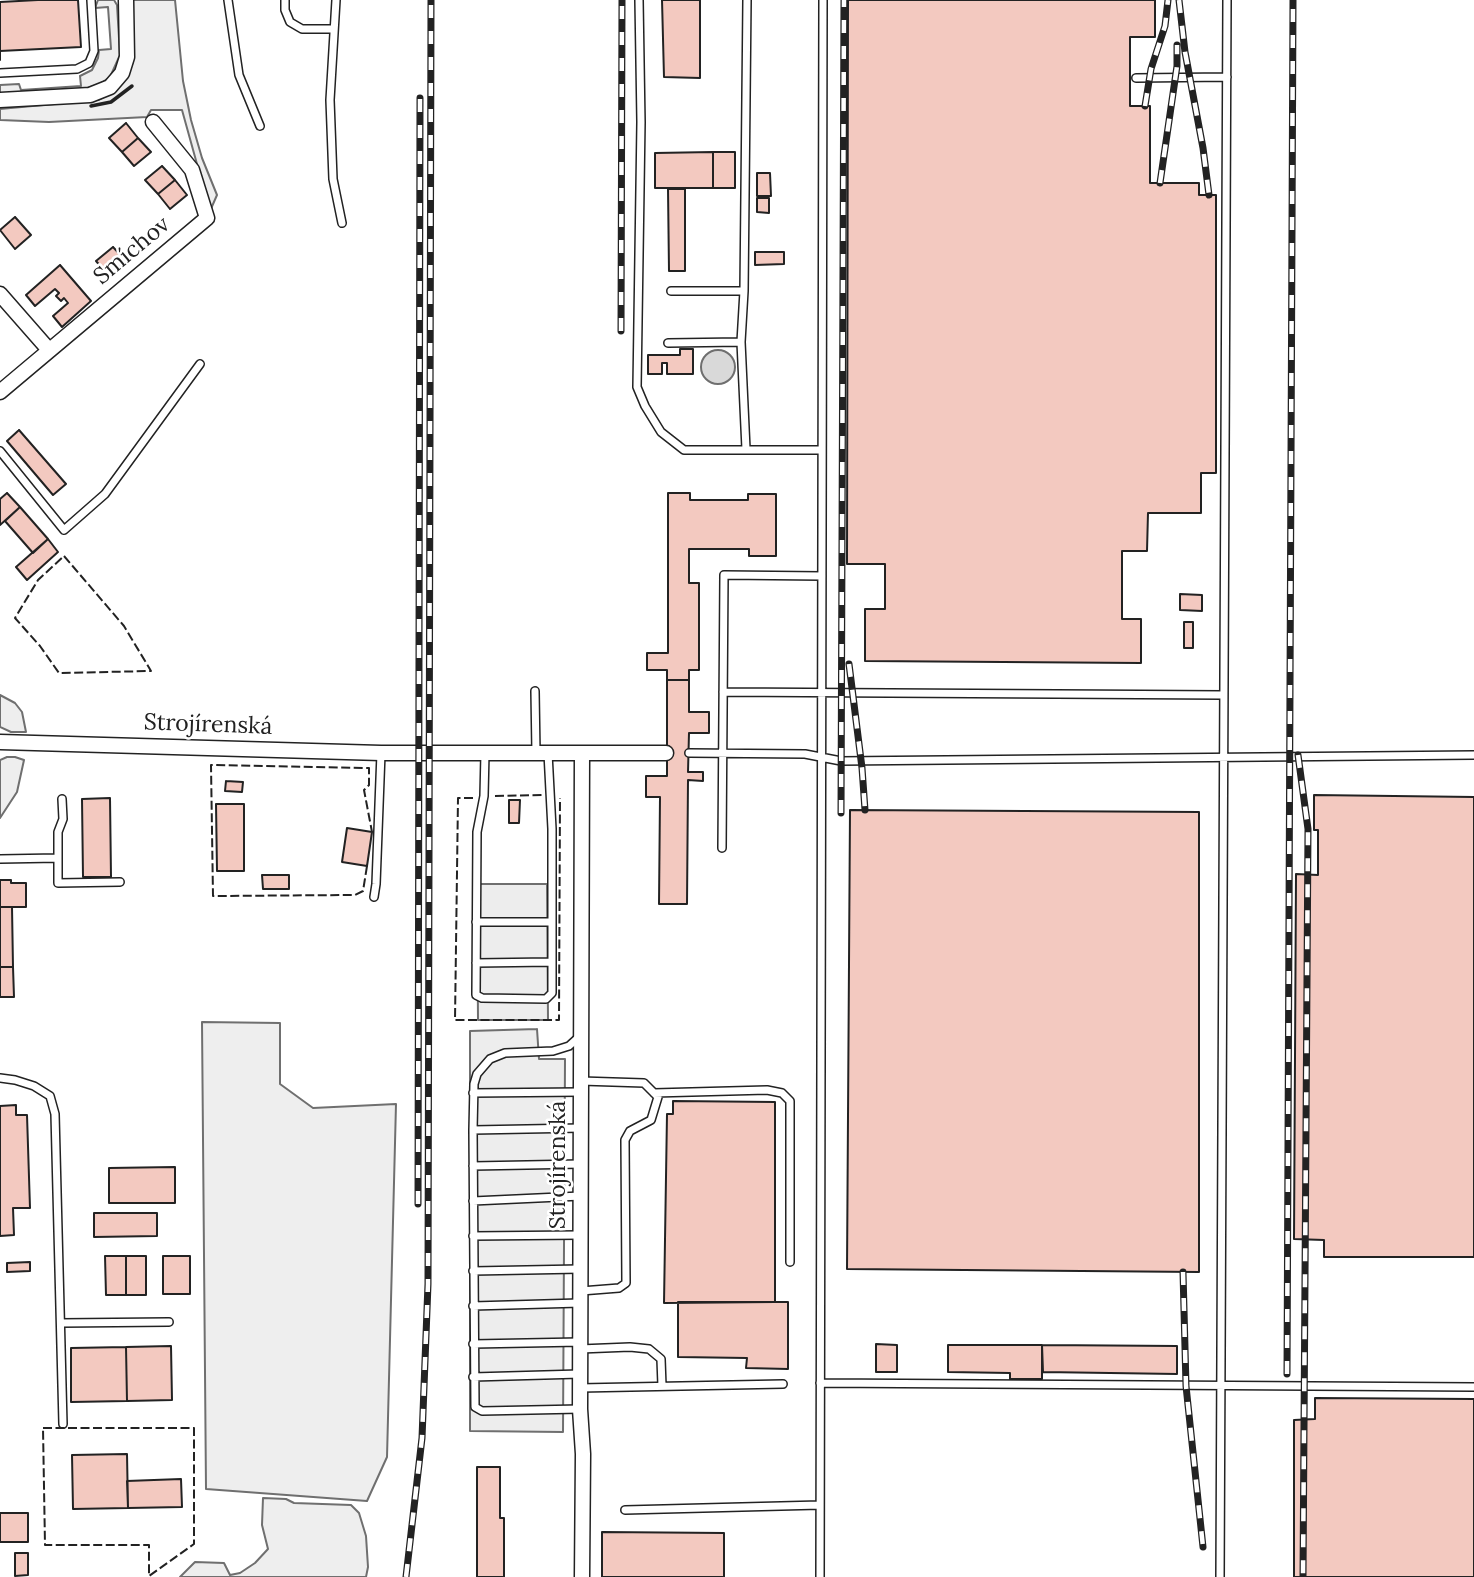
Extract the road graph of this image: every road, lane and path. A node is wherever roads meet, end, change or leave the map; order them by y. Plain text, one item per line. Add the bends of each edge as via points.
1 (91, 0) edge
2 (126, 0) edge
3 (228, 0) edge
4 (285, 0) edge
5 (336, 0) edge
6 (639, 0) edge
7 (747, 0) edge
8 (823, 0) edge
9 (1227, 0) edge
10 (334, 29) junction
11 (0, 73) edge
12 (1227, 77) junction
13 (1136, 78) dead end
14 (0, 100) edge
15 (153, 122) dead end
16 (260, 126) dead end
17 (342, 223) dead end
18 (671, 291) dead end
19 (744, 291) junction
20 (0, 294) edge
21 (741, 342) junction
22 (668, 343) dead end
23 (49, 350) junction
24 (200, 364) dead end
25 (0, 392) edge
26 (746, 449) junction
27 (822, 450) junction
28 (0, 451) edge
29 (822, 576) junction
30 (536, 691) dead end
31 (723, 692) junction
32 (822, 692) junction
33 (1223, 695) junction
34 (0, 742) edge
35 (381, 752) junction
36 (485, 753) junction
37 (542, 753) junction
38 (582, 753) junction
39 (666, 753) dead end
40 (689, 753) dead end
41 (723, 753) junction
42 (1474, 755) edge
43 (821, 757) junction
44 (1223, 758) junction
45 (62, 800) dead end
46 (722, 848) dead end
47 (58, 858) junction
48 (0, 859) edge
49 (120, 883) dead end
50 (374, 897) dead end
51 (476, 922) junction
52 (552, 922) junction
53 (551, 962) junction
54 (476, 963) junction
55 (581, 1035) junction
56 (0, 1079) edge
57 (581, 1086) junction
58 (473, 1093) junction
59 (654, 1093) junction
60 (581, 1128) junction
61 (473, 1130) junction
62 (581, 1164) junction
63 (473, 1166) junction
64 (580, 1196) junction
65 (473, 1201) junction
66 (580, 1235) junction
67 (473, 1237) junction
68 (790, 1262) dead end
69 (580, 1269) junction
70 (473, 1271) junction
71 (580, 1297) junction
72 (473, 1306) junction
73 (169, 1322) dead end
74 (61, 1323) junction
75 (473, 1344) junction
76 (580, 1345) junction
77 (473, 1377) junction
78 (580, 1381) junction
79 (820, 1383) junction
80 (783, 1384) dead end
81 (662, 1387) junction
82 (1220, 1387) junction
83 (1474, 1387) edge
84 (580, 1409) junction
85 (63, 1424) dead end
86 (820, 1505) junction
87 (625, 1510) dead end
88 (582, 1577) edge
89 (820, 1577) edge
90 (1220, 1577) edge

1 - 11 lane via 94,51 89,63 77,69
2 - 14 street via 127,57 122,73 110,87 90,95
3 - 16 lane via 239,75
4 - 10 lane via 290,22 302,29
5 - 10 lane
6 - 26 lane via 637,387 661,432 684,450
7 - 19 lane
8 - 27 lane
9 - 12 lane
10 - 17 lane via 330,100 333,179
12 - 13 lane
12 - 33 lane
15 - 23 street, Smíchov via 192,170 207,218
18 - 19 lane
19 - 21 lane
20 - 23 street
21 - 22 lane
21 - 26 lane
23 - 25 street, Smíchov
24 - 28 lane via 104,494 64,530
26 - 27 lane
27 - 29 lane
29 - 31 lane via 724,575
29 - 32 lane
30 - 37 lane
31 - 32 lane
31 - 41 lane
32 - 33 lane
32 - 43 lane
33 - 44 lane
34 - 35 street, Strojírenská
35 - 36 street, Strojírenská
35 - 50 lane
36 - 37 street, Strojírenská
36 - 51 lane via 477,832
37 - 38 street, Strojírenská
37 - 52 lane via 552,829
38 - 39 street, Strojírenská
38 - 55 street, Strojírenská
40 - 41 lane
41 - 43 lane
41 - 46 lane
42 - 44 lane
43 - 44 lane via 841,761
43 - 79 lane
44 - 82 lane
45 - 47 lane
47 - 48 lane
47 - 49 lane via 58,883
51 - 52 lane
51 - 54 lane
52 - 53 lane
53 - 54 lane
53 - 54 lane via 552,993 546,999 478,997
55 - 57 street, Strojírenská
55 - 58 lane via 569,1046 553,1051 497,1055 477,1074
56 - 74 lane via 34,1086 50,1096 55,1115
57 - 58 lane
57 - 59 lane via 645,1083
57 - 60 street, Strojírenská
58 - 61 lane
59 - 68 lane via 767,1090 782,1093 790,1101
59 - 71 lane via 658,1097 651,1120 630,1131 625,1140 626,1283
60 - 61 lane
60 - 62 street, Strojírenská
61 - 63 lane
62 - 63 lane
62 - 64 street, Strojírenská
63 - 65 lane
64 - 65 lane
64 - 66 street, Strojírenská
65 - 67 lane
66 - 67 lane
66 - 69 street, Strojírenská
67 - 70 lane
69 - 70 lane
69 - 71 street, Strojírenská
70 - 72 lane
71 - 72 lane
71 - 76 street, Strojírenská
72 - 75 lane
73 - 74 lane
74 - 85 lane
75 - 76 lane
75 - 77 lane
76 - 78 street, Strojírenská
76 - 81 lane via 649,1349 661,1359
77 - 78 lane
77 - 84 lane via 473,1402 478,1410
78 - 81 lane
78 - 84 street, Strojírenská
79 - 82 lane
79 - 86 lane
80 - 81 lane
82 - 83 lane
82 - 90 lane
84 - 88 street, Strojírenská
86 - 87 lane
86 - 89 lane

